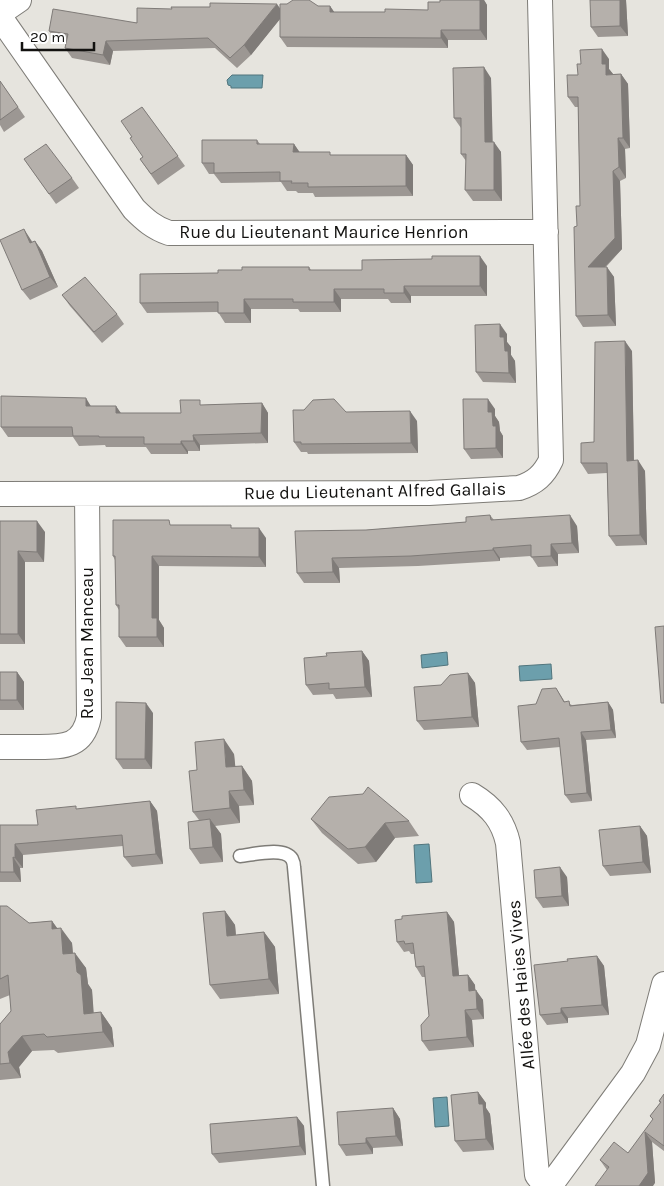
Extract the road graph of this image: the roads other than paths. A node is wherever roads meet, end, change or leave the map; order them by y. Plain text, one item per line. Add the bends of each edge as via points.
1 (19, 0) edge
2 (540, 2) edge
3 (0, 13) edge
4 (0, 17) edge
5 (546, 232) junction
6 (0, 494) edge
7 (87, 494) junction
8 (0, 747) edge
9 (472, 795) dead end
10 (240, 856) dead end
11 (664, 984) edge
12 (659, 1024) edge
13 (323, 1186) edge
14 (546, 1186) edge
15 (550, 1186) edge

1 - 3 street
2 - 5 street, Rue du Lieutenant Alfred Gallais
4 - 5 street, Rue du Lieutenant Maurice Henrion via 134,209 158,230
5 - 7 street, Rue du Lieutenant Alfred Gallais via 550,460 545,472 529,484 519,488 429,493
6 - 7 street, Rue du Lieutenant Alfred Gallais
7 - 8 street, Rue Jean Manceau via 87,727 81,737 68,745
9 - 14 street, Allée des Haies Vives via 498,818 508,844 538,1176
10 - 13 lane via 278,852 292,858
11 - 12 street
12 - 15 street via 633,1073

